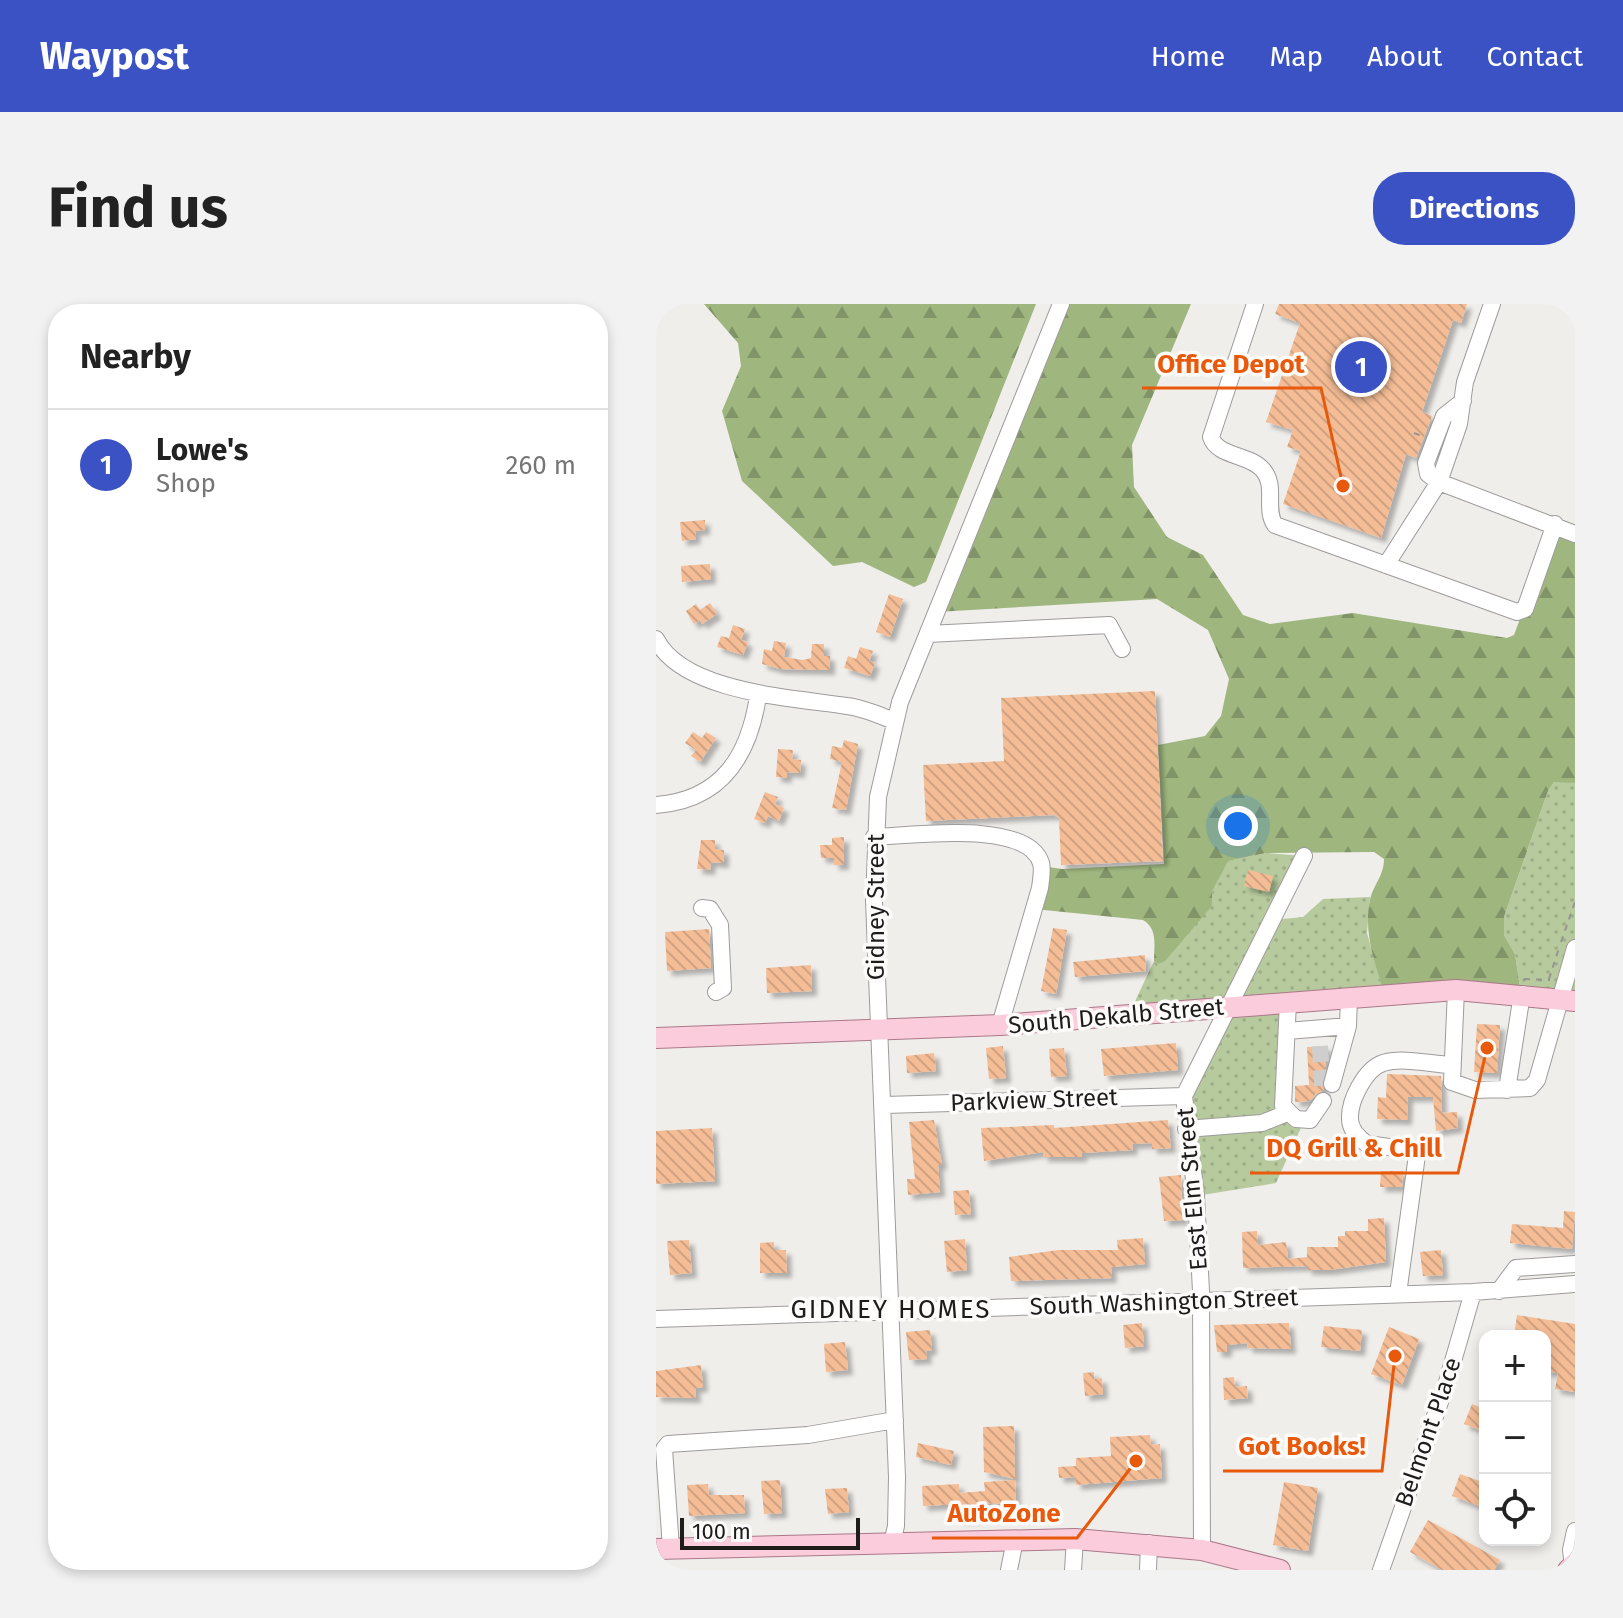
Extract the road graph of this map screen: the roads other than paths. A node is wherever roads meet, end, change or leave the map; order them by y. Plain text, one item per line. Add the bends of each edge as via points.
1 (1061, 304) edge
2 (1255, 304) edge
3 (1492, 304) edge
4 (1439, 482) junction
5 (1555, 524) junction
6 (1575, 534) edge
7 (1386, 565) junction
8 (928, 634) junction
9 (657, 644) edge
10 (1122, 649) dead end
11 (758, 696) junction
12 (894, 721) junction
13 (656, 805) edge
14 (874, 837) junction
15 (1304, 856) dead end
16 (702, 908) dead end
17 (1575, 948) edge
18 (1456, 990) junction
19 (716, 992) dead end
20 (1522, 994) junction
21 (1349, 997) junction
22 (1568, 1000) edge
23 (1288, 1002) junction
24 (1228, 1006) junction
25 (1000, 1025) junction
26 (1348, 1026) junction
27 (1319, 1029) junction
28 (879, 1031) junction
29 (1287, 1031) junction
30 (656, 1038) edge
31 (1320, 1046) tunnel mouth
32 (1451, 1065) junction
33 (1332, 1084) dead end
34 (1507, 1090) junction
35 (1184, 1096) junction
36 (1323, 1101) dead end
37 (885, 1105) junction
38 (1287, 1113) junction
39 (1186, 1129) junction
40 (1572, 1265) edge
41 (1574, 1284) edge
42 (1499, 1291) junction
43 (1473, 1292) junction
44 (1398, 1294) junction
45 (1201, 1302) junction
46 (891, 1309) junction
47 (656, 1319) edge
48 (895, 1420) junction
49 (1575, 1531) edge
50 (1075, 1539) junction
51 (1015, 1540) junction
52 (892, 1543) junction
53 (1149, 1543) junction
54 (664, 1548) edge
55 (1202, 1550) junction
56 (1252, 1566) edge
57 (1572, 1566) edge
58 (1009, 1570) edge
59 (1073, 1570) edge
60 (1148, 1570) edge
61 (1280, 1570) edge
62 (1381, 1570) edge

1 - 8 street, Gidney Street
2 - 7 street via 1211,441 1262,469 1275,525
3 - 4 street
4 - 5 street
4 - 7 street
5 - 6 street
5 - 7 street via 1521,612
8 - 10 street via 1109,625
8 - 12 street, Gidney Street
9 - 11 street via 686,667
11 - 12 street via 849,706
11 - 13 street via 747,743 729,774 698,796
12 - 14 street, Gidney Street
14 - 25 street via 982,833 1017,842 1038,857 1040,888
14 - 28 street, Gidney Street
15 - 24 street, East Elm Street
16 - 19 street via 710,909 720,925 723,988
17 - 22 street
18 - 20 main road, South Dekalb Street
18 - 21 main road, South Dekalb Street
18 - 32 street
20 - 22 main road, South Dekalb Street
20 - 34 street
21 - 23 main road, South Dekalb Street
21 - 26 street
22 - 34 street via 1534,1085
23 - 24 main road, South Dekalb Street
23 - 29 street
24 - 25 main road, South Dekalb Street
24 - 35 street, East Elm Street
25 - 28 main road, South Dekalb Street
26 - 27 street
26 - 33 street
27 - 29 street
27 - 31 street
28 - 30 main road, South Dekalb Street
28 - 37 street, Gidney Street
29 - 38 street via 1282,1099
32 - 34 street via 1455,1086
32 - 44 street via 1404,1061 1374,1066 1351,1115 1351,1125 1367,1144 1417,1155
35 - 37 street, Parkview Street
35 - 39 street, East Elm Street
36 - 38 street via 1310,1120
37 - 46 street, Gidney Street
38 - 39 street via 1262,1123
39 - 45 street, East Elm Street via 1196,1196
40 - 41 street
40 - 42 street via 1516,1268
41 - 42 street, South Washington Street
42 - 43 street, South Washington Street
43 - 44 street, South Washington Street
43 - 62 street, Belmont Place
44 - 45 street, South Washington Street
45 - 46 street, South Washington Street
45 - 55 street, East Elm Street
46 - 47 street, South Washington Street
46 - 48 street, Gidney Street
48 - 52 street, Gidney Street via 897,1515
48 - 54 street via 808,1435 674,1442 664,1449
49 - 57 street
50 - 51 main road
50 - 53 main road
50 - 59 street
51 - 52 main road
51 - 58 street
52 - 54 main road
53 - 55 main road
53 - 60 street
55 - 56 main road
56 - 61 main road

